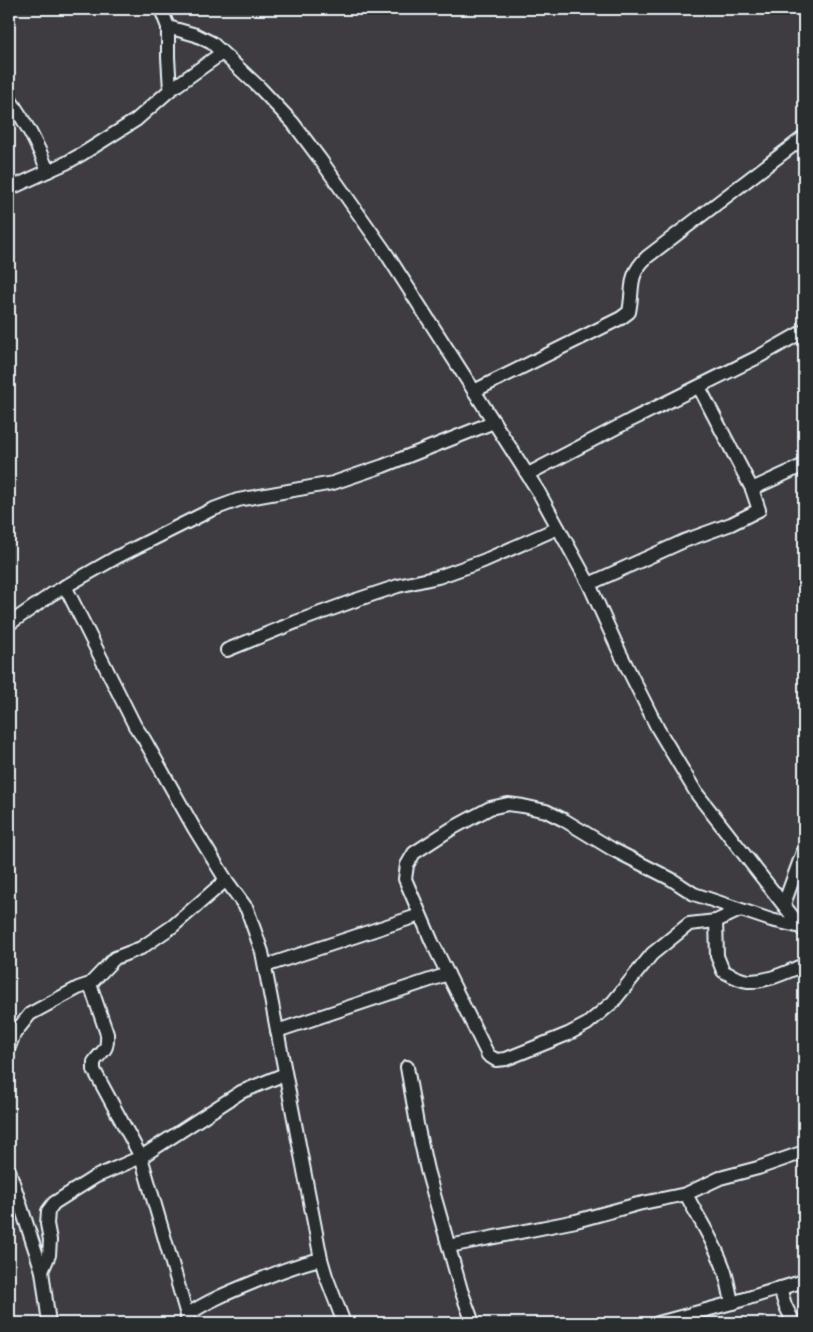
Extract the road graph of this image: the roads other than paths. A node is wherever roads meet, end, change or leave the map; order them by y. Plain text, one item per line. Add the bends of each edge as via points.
1 (161, 9) edge
2 (168, 27) junction
3 (222, 53) junction
4 (170, 90) junction
5 (9, 98) edge
6 (804, 137) edge
7 (48, 171) junction
8 (9, 189) edge
9 (804, 331) edge
10 (699, 387) junction
11 (474, 391) junction
12 (494, 422) junction
13 (804, 465) edge
14 (528, 474) junction
15 (752, 489) junction
16 (558, 528) junction
17 (588, 584) junction
18 (65, 586) junction
19 (9, 624) edge
20 (228, 650) dead end
21 (804, 849) edge
22 (226, 880) junction
23 (784, 904) junction
24 (740, 910) junction
25 (420, 915) junction
26 (716, 921) junction
27 (803, 929) edge
28 (804, 965) edge
29 (265, 966) junction
30 (448, 974) junction
31 (90, 984) junction
32 (277, 1031) junction
33 (9, 1047) edge
34 (407, 1067) dead end
35 (285, 1074) junction
36 (804, 1152) edge
37 (141, 1157) junction
38 (9, 1170) edge
39 (686, 1194) junction
40 (449, 1246) junction
41 (321, 1259) junction
42 (42, 1270) junction
43 (804, 1281) edge
44 (780, 1288) junction
45 (732, 1303) junction
46 (187, 1319) edge
47 (49, 1323) edge
48 (344, 1323) edge
49 (473, 1323) edge
50 (658, 1323) edge
51 (794, 1323) edge

1 - 2 street
2 - 3 street via 196,35 212,43
2 - 4 street
3 - 4 street
3 - 11 street via 293,123 320,159 384,250
4 - 7 street via 136,120
5 - 7 street via 25,122
6 - 11 street via 647,257 634,274 629,312 622,318
7 - 8 street
9 - 10 street
10 - 14 street
10 - 15 street
11 - 12 street
12 - 14 street
12 - 18 street via 333,483 238,500 211,510 117,556
13 - 15 street
14 - 16 street
15 - 17 street via 760,510
16 - 17 street
16 - 20 street via 483,561 356,600
17 - 23 street via 658,729 697,794
18 - 19 street
18 - 22 street via 135,726
21 - 23 street
22 - 29 street via 247,909
22 - 31 street via 173,926 141,948 115,958
23 - 27 street
24 - 25 street via 694,894 564,820 546,812 508,804 490,808 414,853 407,865 405,879
24 - 26 street
24 - 27 street
25 - 29 street
25 - 30 street
26 - 28 street via 717,956 723,971 737,978 765,980
26 - 30 street via 689,924 652,954 613,1002 587,1024 506,1059 496,1060 488,1055
29 - 32 street
30 - 32 street
31 - 33 street via 30,1014 14,1034
31 - 37 street via 107,1034 106,1049 94,1062 94,1070
32 - 35 street
34 - 40 street via 427,1170
35 - 37 street via 241,1092
35 - 41 street
36 - 39 street via 720,1178
37 - 42 street via 95,1176 54,1202 48,1212 49,1255
37 - 46 street
38 - 42 street
39 - 40 street via 576,1221
39 - 45 street via 714,1245 725,1272
40 - 49 street
41 - 46 street via 291,1267 235,1290 196,1309
41 - 48 street
42 - 47 street
43 - 44 street
44 - 45 street
44 - 51 street
45 - 50 street

